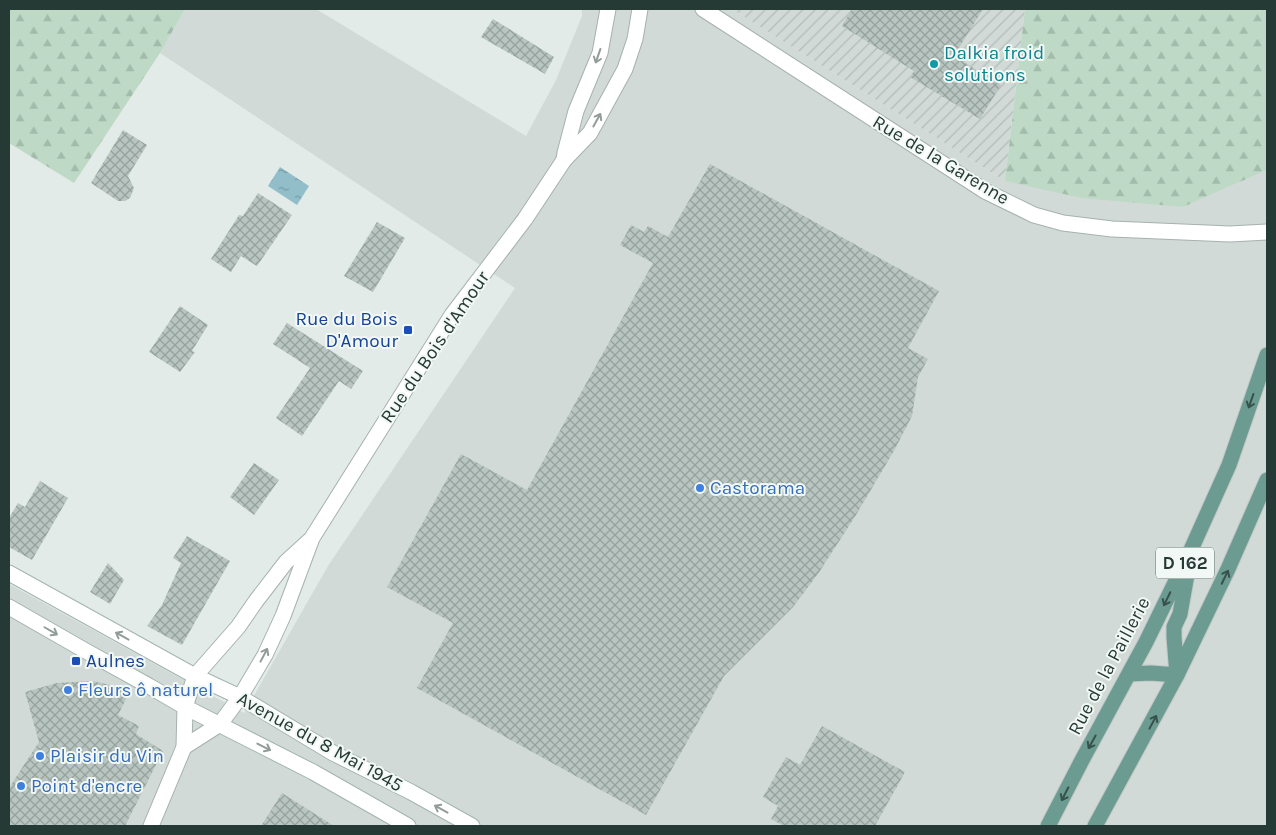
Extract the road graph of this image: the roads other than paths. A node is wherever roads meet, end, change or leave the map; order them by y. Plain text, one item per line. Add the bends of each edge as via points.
1 (608, 9) edge
2 (640, 9) edge
3 (703, 9) edge
4 (564, 160) junction
5 (1267, 232) edge
6 (1267, 355) edge
7 (1267, 480) edge
8 (312, 538) junction
9 (1190, 552) junction
10 (9, 573) edge
11 (9, 607) edge
12 (1128, 674) junction
13 (195, 676) junction
14 (1177, 676) junction
15 (240, 697) junction
16 (185, 707) junction
17 (220, 724) junction
18 (184, 747) junction
19 (151, 826) edge
20 (408, 826) edge
21 (472, 826) edge
22 (1048, 826) edge
23 (1096, 826) edge

1 -> 4 street, Rue du Bois d'Amour via 600,53 576,111
4 -> 2 street, Rue du Bois d'Amour via 590,133 625,69
3 - 5 street, Rue de la Garenne via 985,191 1034,215 1064,223 1112,229 1230,234
4 - 8 street, Rue du Bois d'Amour via 452,316
6 -> 9 main road, Rue de la Paillerie / D 162 via 1229,465
14 -> 7 main road, D 162
8 - 13 street, Rue du Bois d'Amour via 286,562 238,627
15 -> 8 street, Rue du Bois d'Amour via 283,616
9 -> 12 main road, Rue de la Paillerie / D 162
9 - 14 main road via 1180,614 1174,627
13 -> 10 street, Avenue du 8 Mai 1945
11 -> 16 street, Avenue du 8 Mai 1945
12 - 14 main road
12 -> 22 main road, Rue de la Paillerie / D 162
13 - 15 street, Avenue du 8 Mai 1945
13 - 16 street, Rue du Bois d'Amour
23 -> 14 main road, D 162
15 - 17 street, Rue du Bois d'Amour
21 -> 15 street, Avenue du 8 Mai 1945 via 326,749
16 - 17 street, Avenue du 8 Mai 1945
16 - 18 street, Rue du Bois d'Amour
17 - 18 street
17 -> 20 street, Avenue du 8 Mai 1945
18 - 19 street

